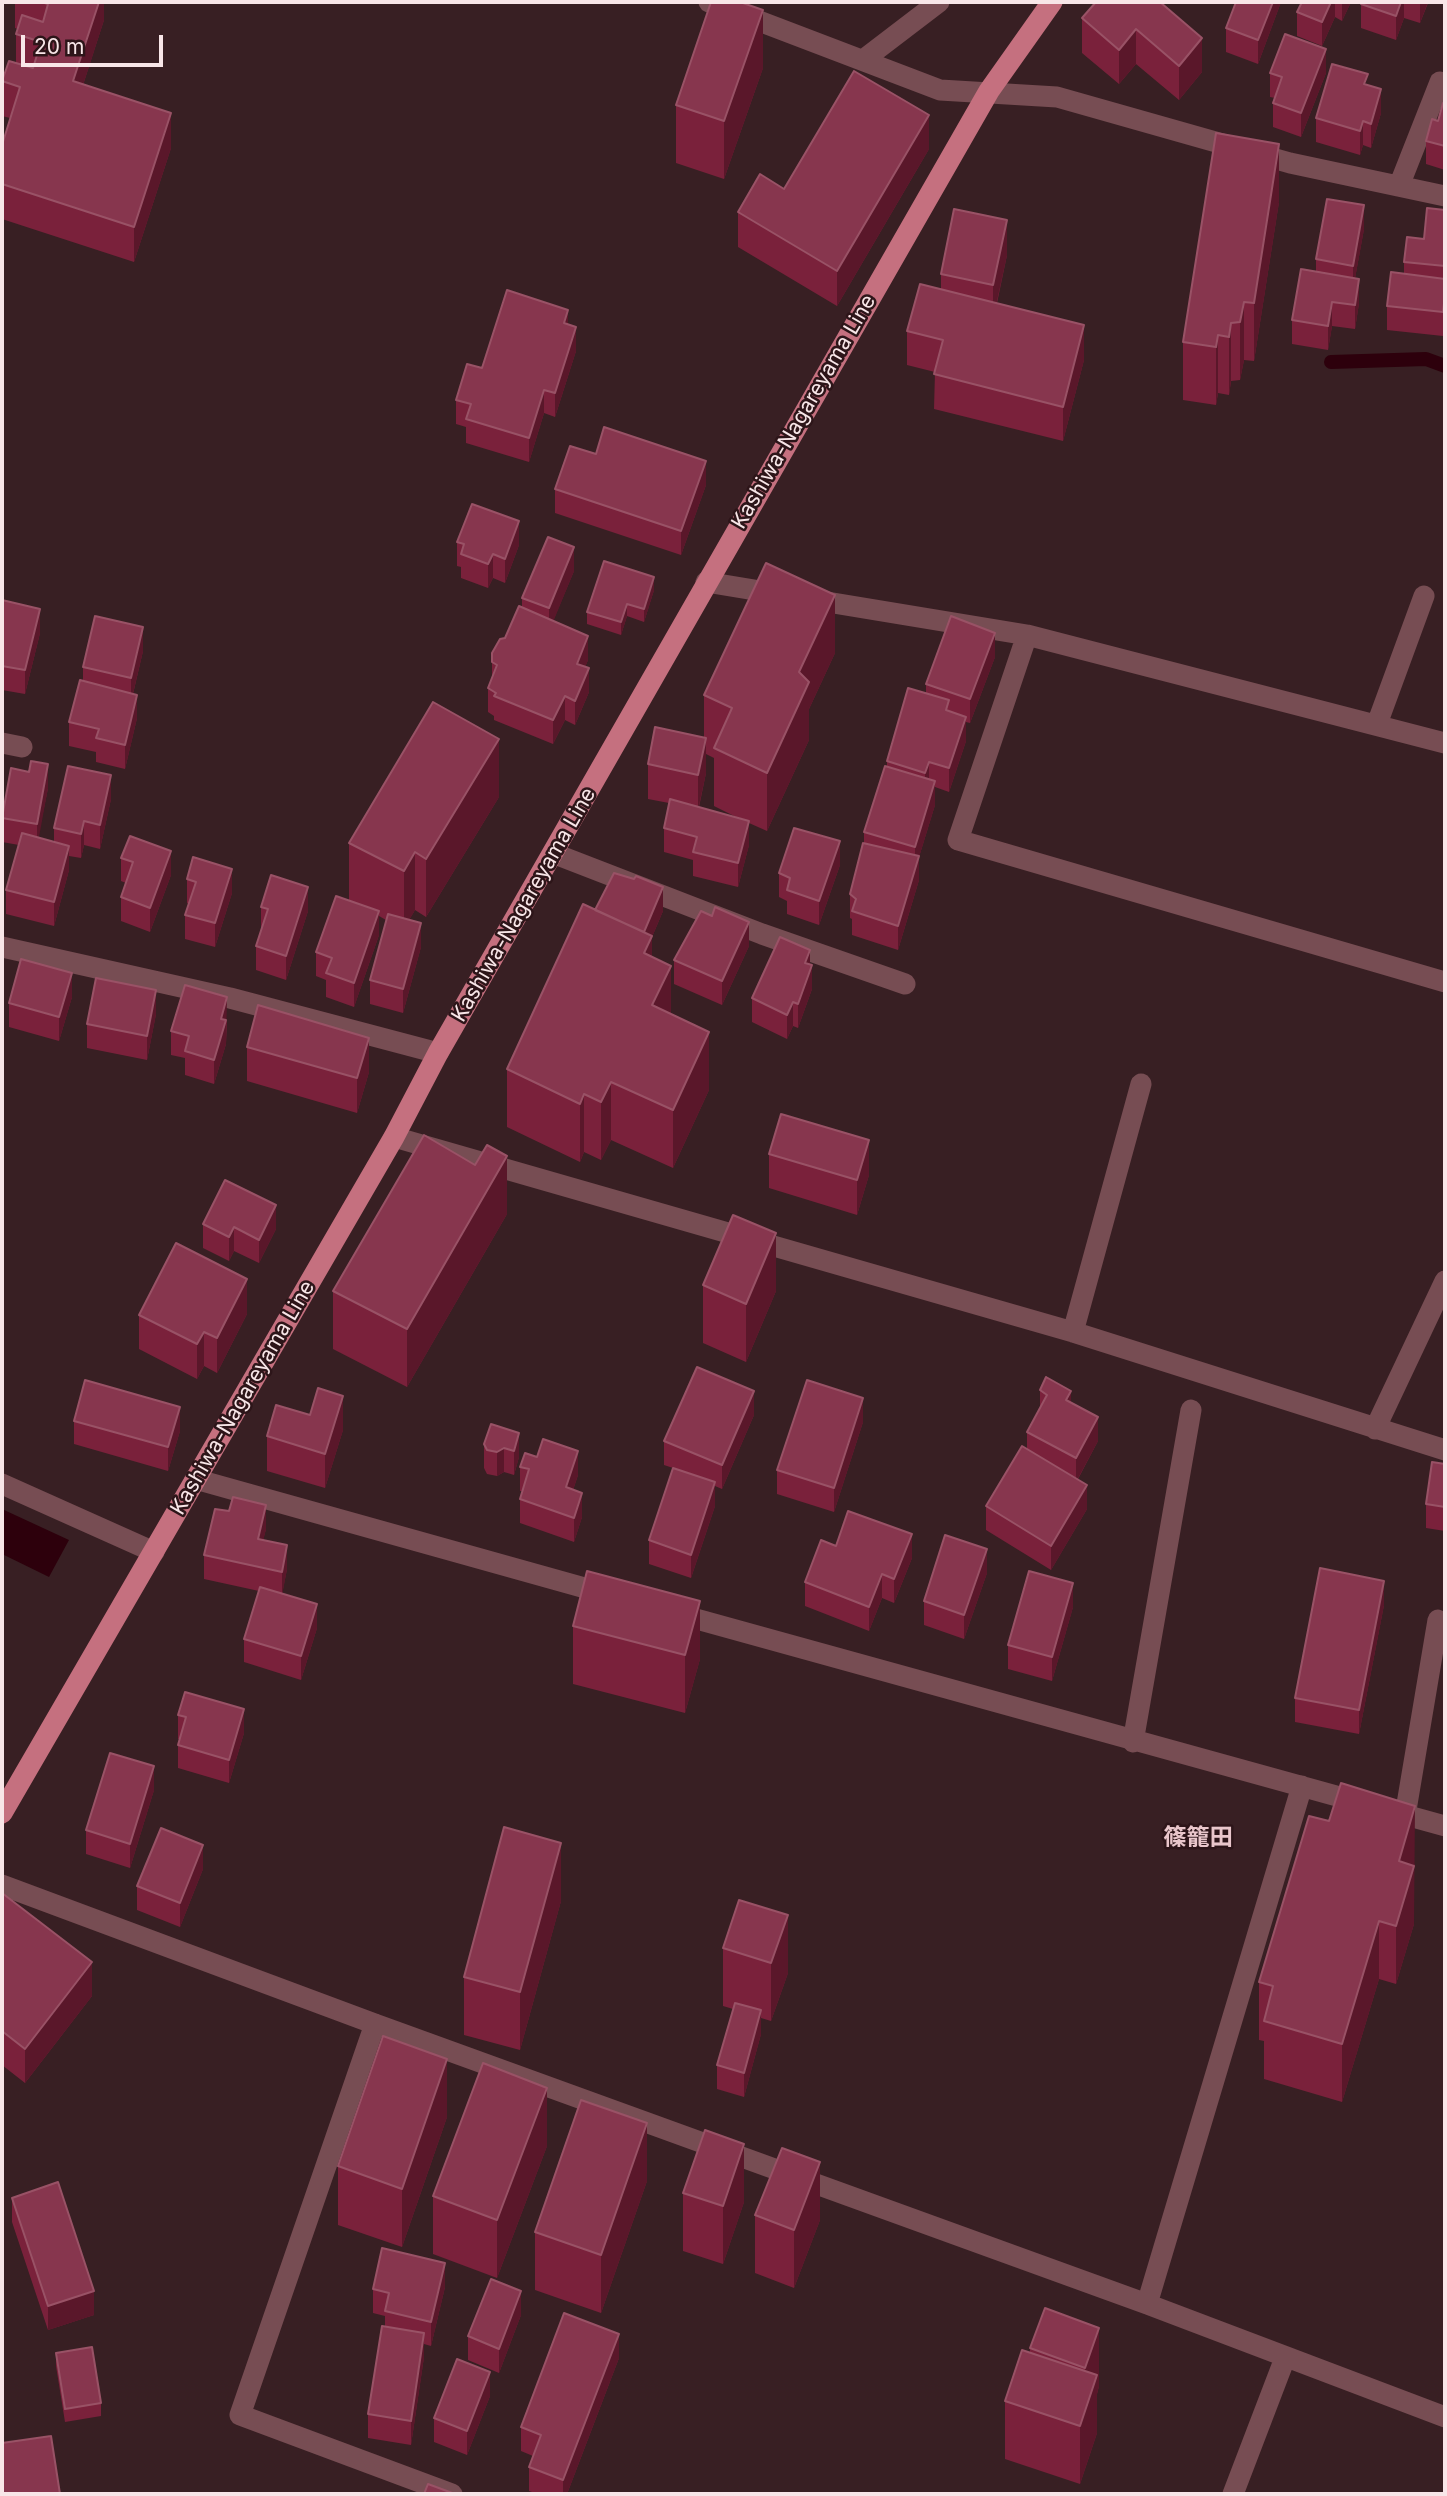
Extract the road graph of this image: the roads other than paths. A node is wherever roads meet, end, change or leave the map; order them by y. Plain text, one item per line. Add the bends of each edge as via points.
1 (709, 2) edge
2 (939, 2) edge
3 (1052, 2) edge
4 (863, 61) junction
5 (1440, 82) dead end
6 (989, 91) junction
7 (1399, 186) junction
8 (1445, 196) edge
9 (706, 582) junction
10 (1424, 596) dead end
11 (1027, 635) junction
12 (1377, 724) junction
13 (1445, 743) edge
14 (555, 854) junction
15 (2, 947) edge
16 (1445, 982) edge
17 (905, 984) dead end
18 (438, 1053) junction
19 (1141, 1084) dead end
20 (394, 1137) junction
21 (1445, 1281) edge
22 (1073, 1332) junction
23 (1191, 1410) dead end
24 (1375, 1429) junction
25 (1445, 1450) edge
26 (195, 1479) junction
27 (2, 1484) edge
28 (154, 1552) junction
29 (624, 1599) edge
30 (650, 1606) edge
31 (1438, 1620) dead end
32 (1133, 1742) junction
33 (1302, 1786) junction
34 (2, 1813) edge
35 (1405, 1816) junction
36 (1445, 1826) edge
37 (2, 1885) edge
38 (375, 2024) junction
39 (1147, 2304) junction
40 (1285, 2358) junction
41 (1445, 2417) edge
42 (452, 2494) edge
43 (1233, 2494) edge

1 - 4 street
2 - 4 street
3 - 6 main road, Kashiwa-Nagareyama Line
4 - 6 street via 940,90
5 - 7 street
6 - 7 street via 1057,97 1290,163
6 - 9 main road, Kashiwa-Nagareyama Line
7 - 8 street
9 - 11 street
9 - 14 main road, Kashiwa-Nagareyama Line
10 - 12 street
11 - 12 street
11 - 16 street via 958,840
12 - 13 street
14 - 17 street
14 - 18 main road, Kashiwa-Nagareyama Line
15 - 18 street via 230,998
18 - 20 main road, Kashiwa-Nagareyama Line
19 - 22 street
20 - 22 street
20 - 26 main road, Kashiwa-Nagareyama Line
21 - 24 street
22 - 24 street
23 - 32 street
24 - 25 street
26 - 28 main road, Kashiwa-Nagareyama Line
26 - 29 street
27 - 28 street
28 - 34 main road, Kashiwa-Nagareyama Line
30 - 32 street
31 - 35 street
32 - 33 street
33 - 35 street
33 - 39 street
35 - 36 street
37 - 38 street
38 - 39 street
38 - 42 street via 240,2415
39 - 40 street
40 - 41 street
40 - 43 street

